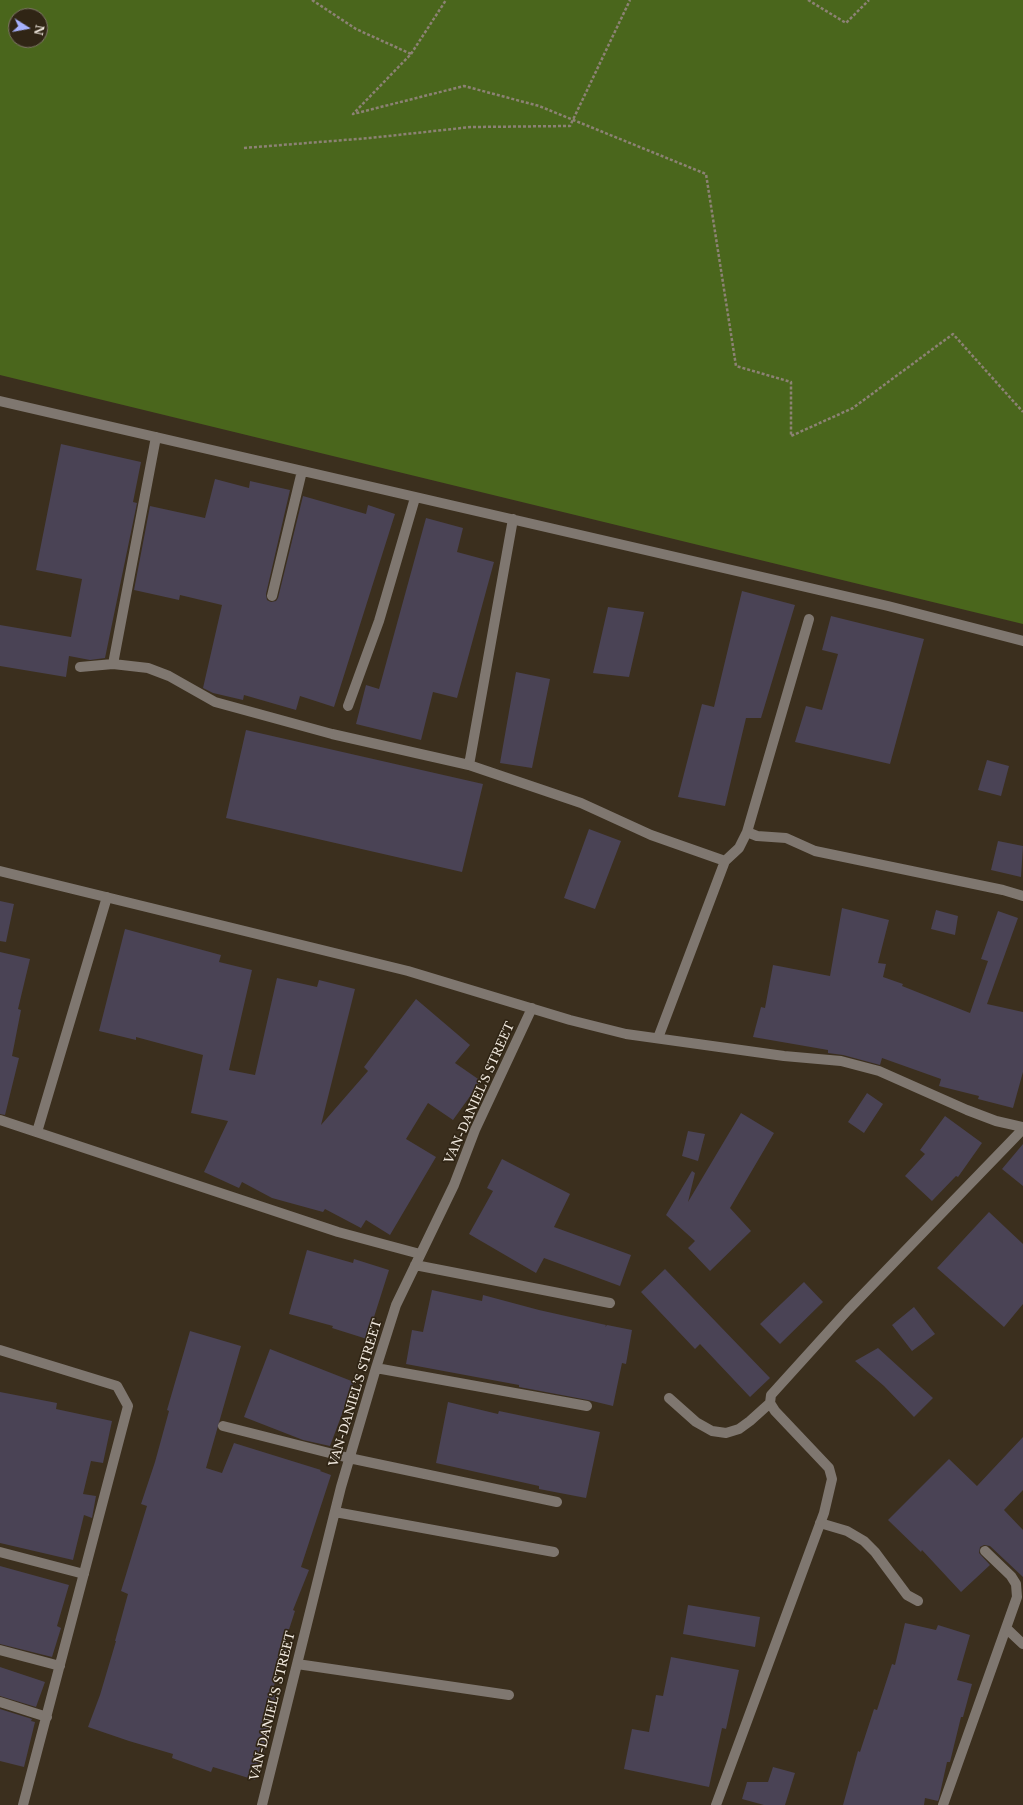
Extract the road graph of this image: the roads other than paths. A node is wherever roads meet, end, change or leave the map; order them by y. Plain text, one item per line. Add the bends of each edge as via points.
1 (0, 401) edge
2 (156, 437) junction
3 (302, 471) junction
4 (415, 498) junction
5 (513, 519) junction
6 (272, 596) dead end
7 (809, 619) dead end
8 (1023, 641) edge
9 (113, 664) junction
10 (80, 667) dead end
11 (348, 706) dead end
12 (469, 765) junction
13 (747, 832) junction
14 (725, 861) junction
15 (0, 871) edge
16 (1023, 896) edge
17 (107, 897) junction
18 (532, 1008) junction
19 (658, 1038) junction
20 (0, 1120) edge
21 (1023, 1128) edge
22 (37, 1132) junction
23 (420, 1254) junction
24 (415, 1265) junction
25 (610, 1303) dead end
26 (0, 1350) edge
27 (376, 1368) junction
28 (669, 1398) dead end
29 (770, 1403) junction
30 (587, 1406) dead end
31 (223, 1426) dead end
32 (349, 1458) junction
33 (557, 1502) dead end
34 (335, 1512) junction
35 (820, 1522) junction
36 (985, 1551) dead end
37 (0, 1552) edge
38 (554, 1552) dead end
39 (84, 1574) junction
40 (918, 1601) dead end
41 (1006, 1628) junction
42 (1023, 1644) edge
43 (0, 1650) edge
44 (297, 1664) junction
45 (60, 1666) junction
46 (509, 1695) dead end
47 (0, 1702) edge
48 (47, 1717) junction
49 (24, 1805) edge
50 (262, 1805) edge
51 (716, 1805) edge
52 (943, 1805) edge

1 - 2 street
2 - 3 street
2 - 9 street
3 - 4 street
3 - 6 street
4 - 5 street
4 - 11 street via 379,621
5 - 8 street via 888,606
5 - 12 street
7 - 13 street
9 - 10 street
9 - 12 street via 148,668 169,676 215,702 332,734
12 - 14 street via 581,803 651,835
13 - 14 street via 739,848
13 - 16 street via 756,836 786,838 815,851
14 - 19 street
15 - 17 street
17 - 18 street via 408,971
17 - 22 street
18 - 19 street via 626,1034
18 - 23 street, VAN-DANIEL’S STREET via 475,1130 454,1185
19 - 21 street via 784,1056 841,1061 879,1071 967,1110
20 - 22 street
21 - 29 street via 776,1387
22 - 23 street via 338,1232
23 - 24 street, VAN-DANIEL’S STREET
24 - 25 street
24 - 27 street, VAN-DANIEL’S STREET via 396,1305
26 - 39 street via 117,1386 128,1406
27 - 30 street
27 - 32 street, VAN-DANIEL’S STREET
28 - 29 street via 696,1422 712,1431 726,1433 739,1429
29 - 35 street via 829,1468 832,1479
31 - 32 street
32 - 33 street
32 - 34 street, VAN-DANIEL’S STREET
34 - 38 street
34 - 44 street, VAN-DANIEL’S STREET
35 - 40 street via 864,1541 907,1594
35 - 51 street
36 - 41 street via 1016,1584 1017,1597
37 - 39 street
39 - 45 street
41 - 42 street
41 - 52 street
43 - 45 street
44 - 46 street
44 - 50 street, VAN-DANIEL’S STREET
45 - 48 street
47 - 48 street
48 - 49 street

